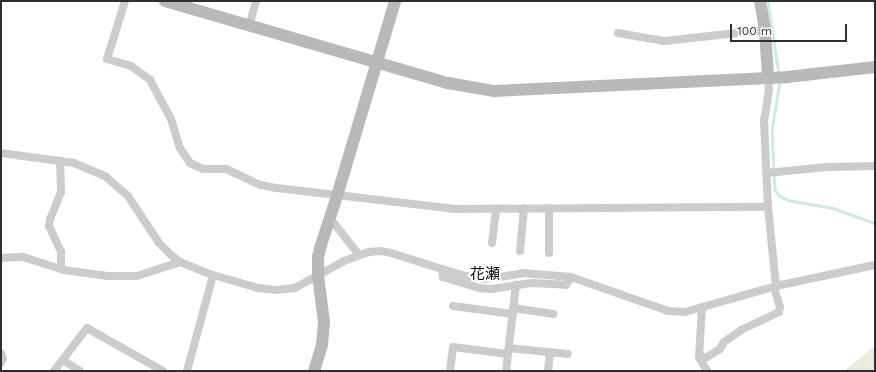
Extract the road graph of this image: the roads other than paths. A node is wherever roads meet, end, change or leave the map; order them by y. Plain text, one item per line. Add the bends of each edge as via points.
1 (125, 1) edge
2 (165, 1) edge
3 (256, 1) edge
4 (395, 1) edge
5 (760, 1) edge
6 (249, 26) junction
7 (765, 30) junction
8 (618, 33) dead end
9 (376, 63) junction
10 (875, 67) edge
11 (771, 77) junction
12 (1, 154) edge
13 (60, 161) junction
14 (875, 166) edge
15 (766, 173) junction
16 (337, 196) junction
17 (768, 207) junction
18 (496, 208) junction
19 (524, 208) junction
20 (549, 208) junction
21 (330, 218) junction
22 (492, 243) dead end
23 (520, 251) dead end
24 (549, 253) dead end
25 (359, 255) junction
26 (1, 258) edge
27 (180, 262) junction
28 (875, 265) edge
29 (61, 269) junction
30 (442, 269) junction
31 (213, 275) junction
32 (318, 276) junction
33 (571, 277) junction
34 (516, 285) junction
35 (775, 286) junction
36 (453, 306) dead end
37 (702, 307) junction
38 (513, 311) junction
39 (554, 314) dead end
40 (508, 351) junction
41 (550, 352) junction
42 (1, 353) edge
43 (568, 354) dead end
44 (699, 357) junction
45 (63, 360) junction
46 (1, 363) edge
47 (54, 371) edge
48 (80, 371) edge
49 (163, 371) edge
50 (187, 371) edge
51 (314, 371) edge
52 (450, 371) edge
53 (506, 371) edge
54 (548, 371) edge
55 (707, 371) edge

1 - 16 street via 107,59 131,66 150,80 171,119 180,148 190,163 203,169 226,170 261,185
2 - 6 street
3 - 6 street
4 - 9 street
5 - 7 street
6 - 9 street
7 - 8 street via 664,41
7 - 11 street
9 - 11 street via 448,84 494,91
9 - 16 street
10 - 11 street
11 - 15 street via 764,120
12 - 13 street
13 - 27 street via 105,176 128,196 159,243
13 - 29 street via 61,192 49,226 61,252
14 - 15 street via 827,167
15 - 17 street
16 - 18 street via 456,209
16 - 21 street
17 - 20 street
17 - 35 street
18 - 19 street
18 - 22 street
19 - 20 street
19 - 23 street
20 - 24 street
21 - 25 street
21 - 32 street via 318,257
25 - 30 street via 369,252 391,253
25 - 32 street
26 - 29 street via 23,257
27 - 29 street via 137,276 108,276
27 - 31 street
28 - 35 street
30 - 33 street via 487,279 523,273
30 - 34 street via 443,277 480,288
31 - 32 street via 258,288 276,290 295,288
31 - 50 street
32 - 51 street via 324,322 322,345
33 - 34 street via 566,285
33 - 37 street via 668,311 685,312
34 - 38 street
35 - 37 street
35 - 44 street via 779,312 751,324 707,357
36 - 38 street
37 - 44 street
38 - 39 street
38 - 40 street
40 - 41 street
40 - 52 street via 453,347
40 - 53 street
41 - 43 street
41 - 54 street
42 - 46 street
44 - 55 street
45 - 47 street
45 - 48 street
45 - 49 street via 88,328

